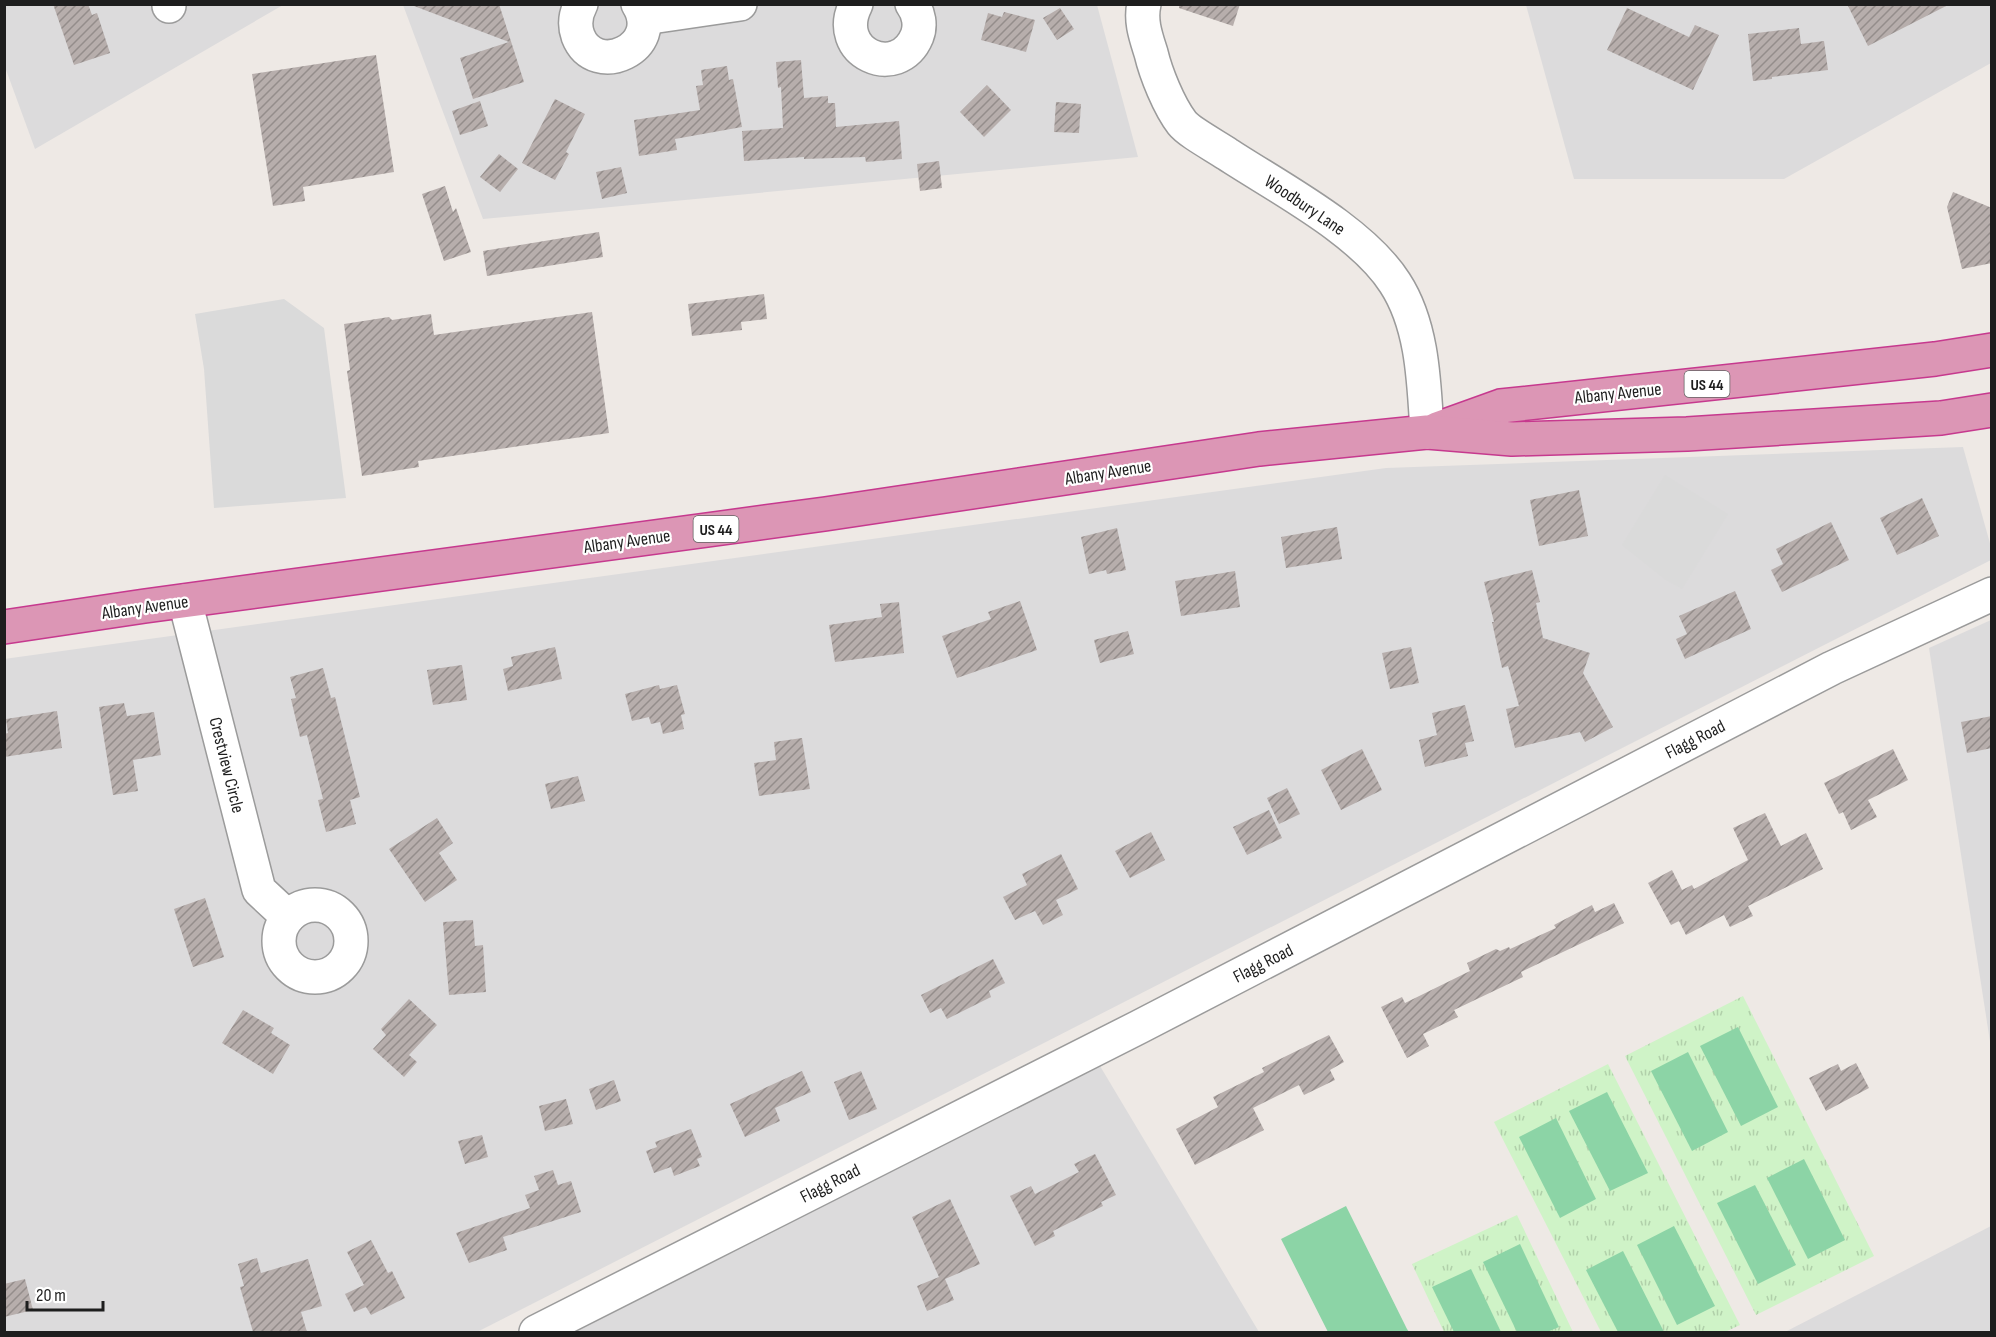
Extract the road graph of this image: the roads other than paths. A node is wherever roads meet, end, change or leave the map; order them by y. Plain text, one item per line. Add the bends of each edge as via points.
1 (581, 4) edge
2 (740, 4) edge
3 (912, 4) edge
4 (1144, 4) edge
5 (856, 5) edge
6 (641, 11) edge
7 (1992, 350) edge
8 (1992, 410) edge
9 (1427, 432) junction
10 (1992, 594) edge
11 (185, 601) junction
12 (4, 627) edge
13 (288, 917) dead end
14 (536, 1332) edge

1 - 6 street via 576,18 580,40 597,55 609,57 632,49 639,40 644,30
2 - 6 street
3 - 5 street via 919,21 914,43 896,58 885,59 865,53 851,36 851,15
4 - 9 street, Woodbury Lane via 1141,16 1156,73 1183,125 1341,228 1382,264 1395,282 1412,319 1424,383
7 - 9 highway, Albany Avenue / US 44 via 1502,406
8 - 9 highway, Albany Avenue / US 44 via 1941,418 1687,434 1512,440
9 - 11 highway, Albany Avenue / US 44 via 1259,449 825,514
10 - 14 street, Flagg Road via 1832,668 1161,1016
11 - 12 highway, Albany Avenue / US 44
11 - 13 street, Crestview Circle via 258,890

